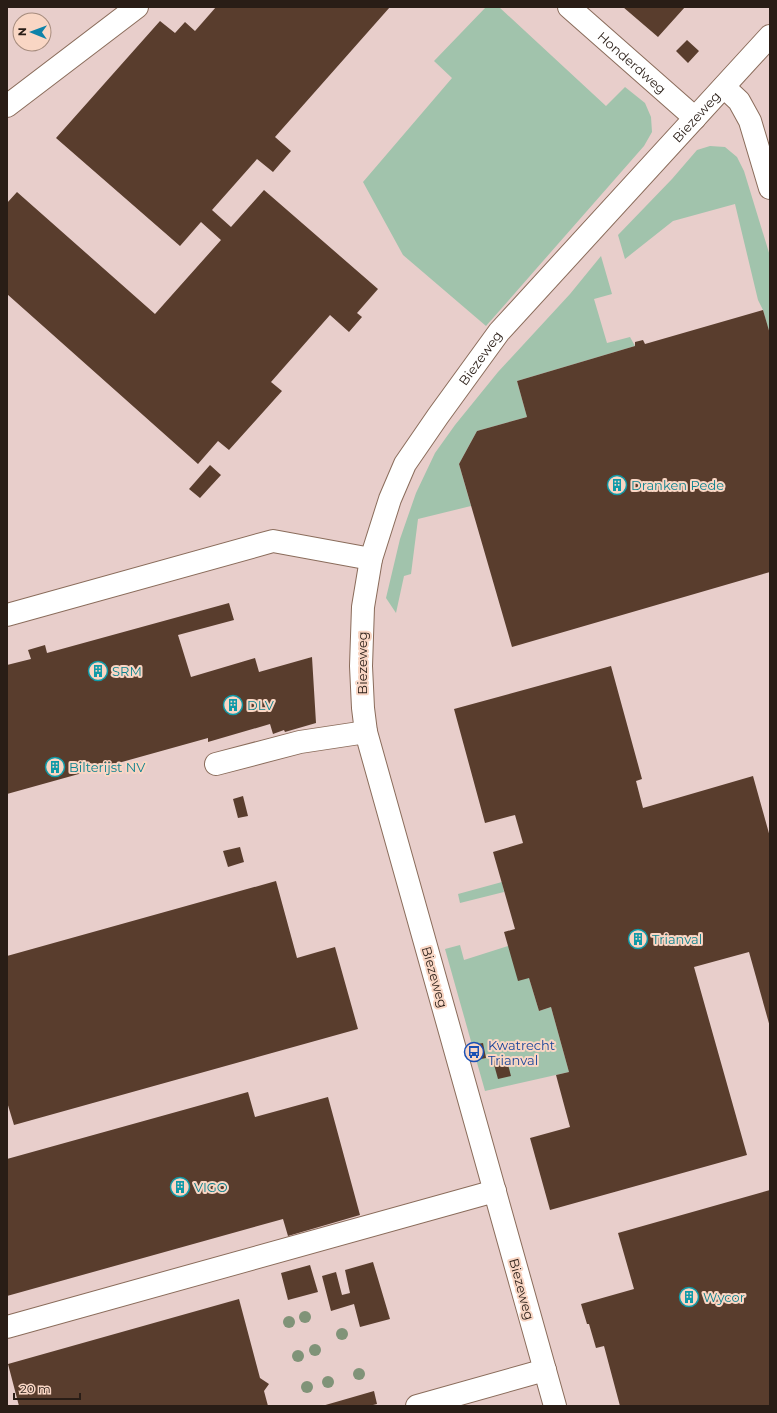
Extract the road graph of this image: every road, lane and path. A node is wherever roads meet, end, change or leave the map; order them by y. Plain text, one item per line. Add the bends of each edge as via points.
1 (137, 7) edge
2 (568, 7) edge
3 (770, 36) edge
4 (724, 86) junction
5 (7, 106) edge
6 (695, 118) junction
7 (770, 188) edge
8 (371, 559) junction
9 (7, 615) edge
10 (366, 732) junction
11 (216, 764) dead end
12 (495, 1191) junction
13 (7, 1327) edge
14 (545, 1370) junction
15 (417, 1406) edge
16 (555, 1406) edge

1 - 5 street
2 - 6 street, Honderdweg
3 - 4 street, Biezeweg
4 - 6 street, Biezeweg
4 - 7 street via 738,101 750,121
6 - 8 street, Biezeweg via 499,332 405,464 390,499
8 - 9 street via 273,541
8 - 10 street, Biezeweg via 363,607 361,666
10 - 11 street via 300,742
10 - 12 street, Biezeweg
12 - 13 street
12 - 14 street, Biezeweg
14 - 15 street
14 - 16 street, Biezeweg

